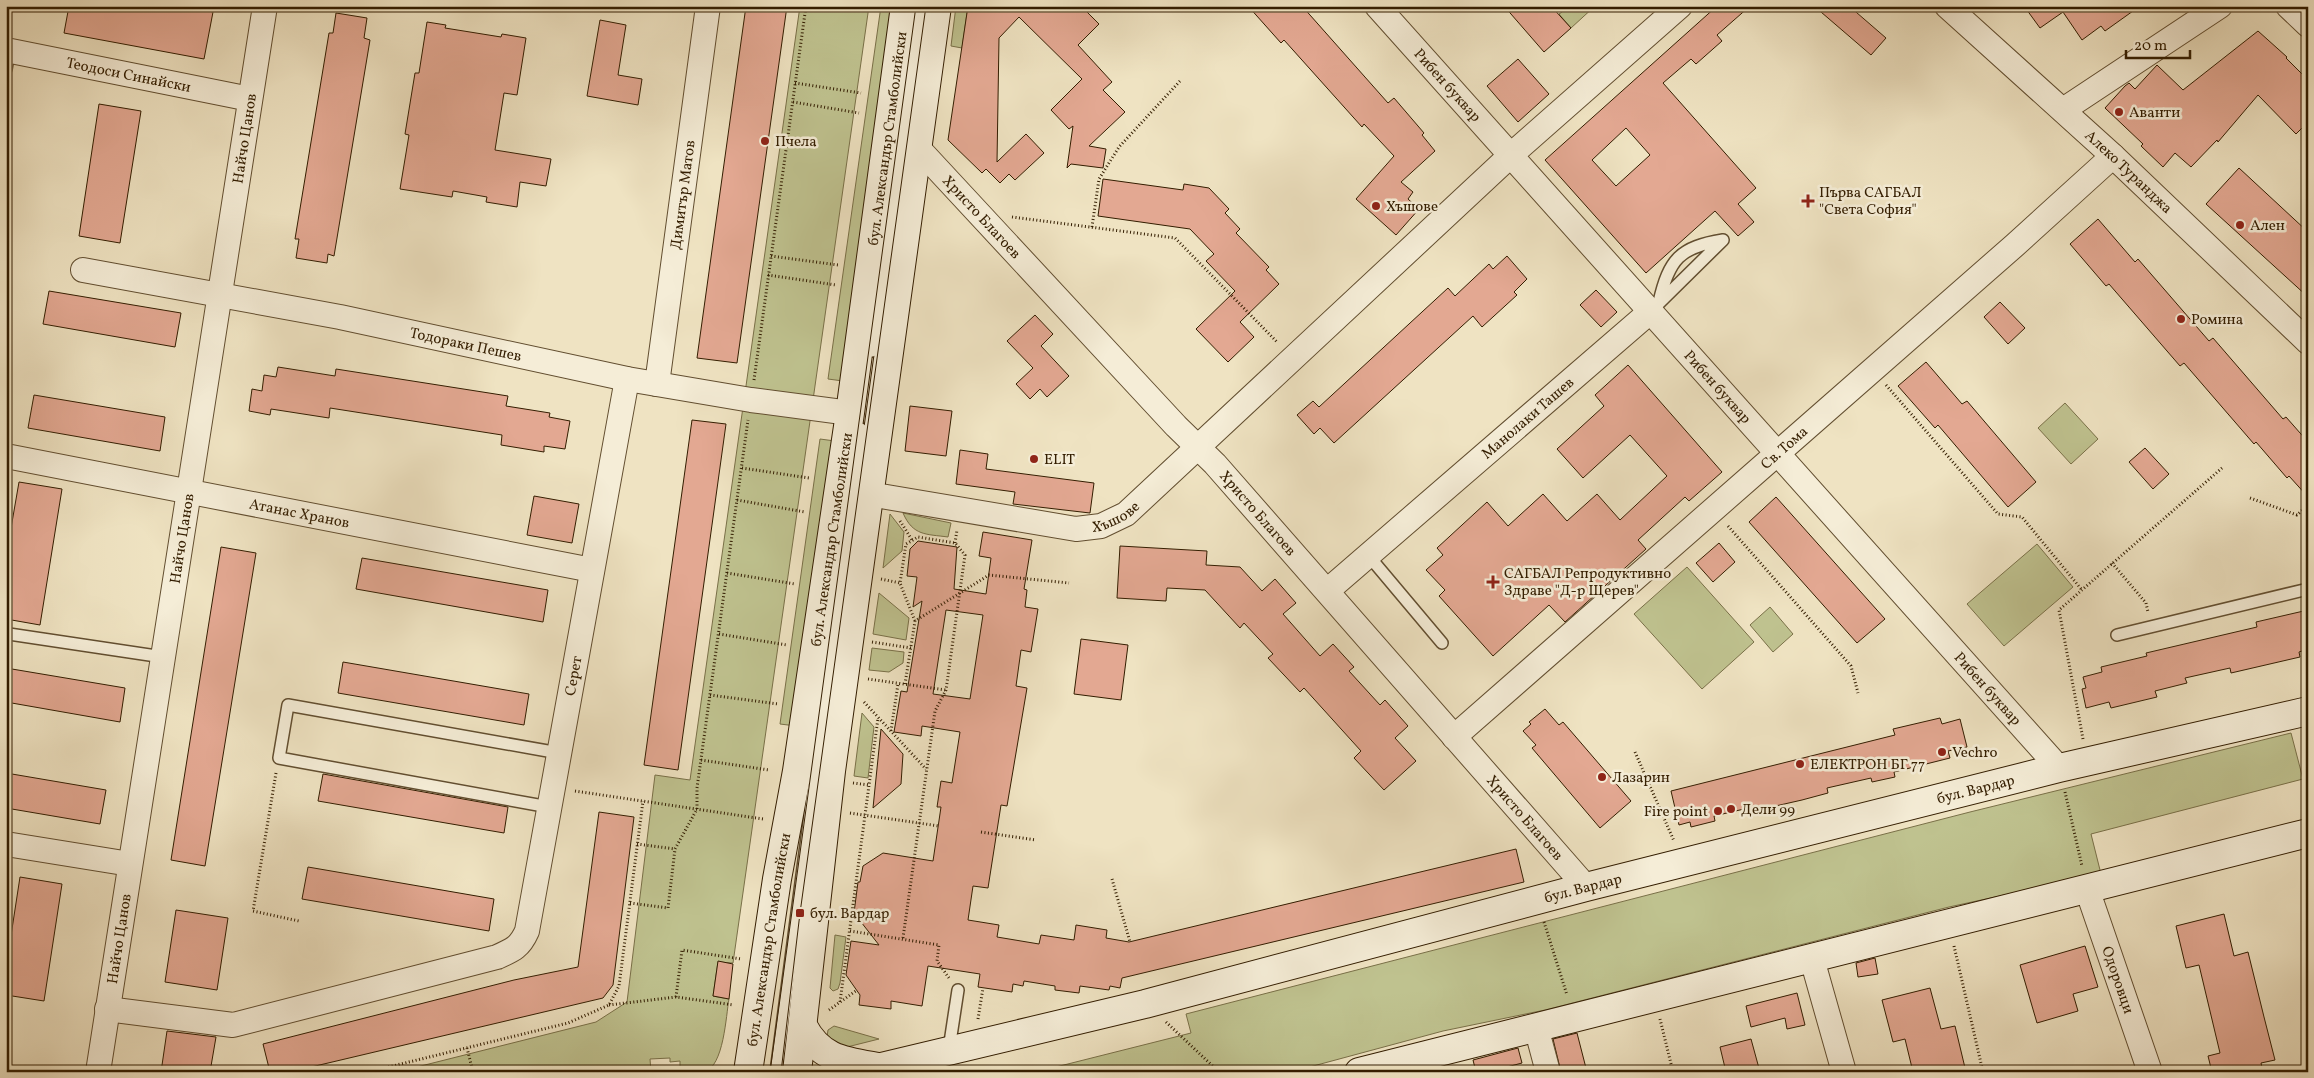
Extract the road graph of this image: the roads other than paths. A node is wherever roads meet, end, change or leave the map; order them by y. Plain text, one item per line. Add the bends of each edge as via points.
1 (265, 6) edge
2 (708, 6) edge
3 (905, 6) edge
4 (920, 6) edge
5 (937, 6) edge
6 (1378, 6) edge
7 (1680, 6) edge
8 (1947, 6) edge
9 (2220, 6) edge
10 (2288, 6) edge
11 (2308, 24) edge
12 (7, 57) edge
13 (250, 99) junction
14 (2064, 110) junction
15 (918, 148) junction
16 (1511, 156) junction
17 (2113, 156) junction
18 (83, 270) dead end
19 (220, 295) junction
20 (1655, 306) junction
21 (2308, 342) edge
22 (871, 361) dead end
23 (627, 379) junction
24 (656, 384) junction
25 (856, 417) junction
26 (1197, 447) junction
27 (1778, 453) junction
28 (6, 456) edge
29 (189, 491) junction
30 (869, 494) junction
31 (1368, 556) junction
32 (592, 570) junction
33 (2308, 589) edge
34 (1327, 591) junction
35 (9, 634) dead end
36 (2117, 635) dead end
37 (1442, 643) dead end
38 (163, 658) junction
39 (2308, 711) edge
40 (1454, 737) junction
41 (558, 753) junction
42 (2059, 768) junction
43 (550, 798) junction
44 (2308, 833) edge
45 (6, 844) edge
46 (130, 864) junction
47 (1586, 888) junction
48 (2087, 889) junction
49 (1812, 958) junction
50 (958, 990) road end
51 (108, 1009) junction
52 (813, 1021) junction
53 (1536, 1027) junction
54 (949, 1049) junction
55 (869, 1069) edge
56 (98, 1072) edge
57 (748, 1072) edge
58 (776, 1072) edge
59 (797, 1072) edge
60 (1359, 1072) edge
61 (1548, 1072) edge
62 (1844, 1072) edge
63 (2150, 1072) edge

1 - 13 street, Найчо Цанов
2 - 24 street, Димитър Матов
3 - 25 street, бул. Александър Стамболийски
4 - 22 lane
5 - 15 street, бул. Александър Стамболийски
6 - 16 street, Рибен буквар
7 - 16 street, Хъшове
8 - 14 street, Алеко Туранджа
9 - 14 street
10 - 11 street
12 - 13 street, Теодоси Синайски
13 - 19 street, Найчо Цанов
14 - 17 street, Алеко Туранджа
15 - 26 street, Христо Благоев
15 - 30 street, бул. Александър Стамболийски
16 - 20 street, Рибен буквар
16 - 26 street, Хъшове
17 - 21 street, Алеко Туранджа
17 - 27 street, Св. Тома
18 - 19 street, Тодораки Пешев
19 - 23 street, Тодораки Пешев via 340,317
19 - 29 street, Найчо Цанов
20 - 20 lane, Манолаки Ташев via 1723,240 1697,244 1680,257 1667,273
20 - 27 street, Рибен буквар
20 - 31 street, Манолаки Ташев
23 - 24 street, Тодораки Пешев
23 - 32 street, Серет
24 - 25 street, Тодораки Пешев
25 - 57 street, бул. Александър Стамболийски via 777,879
25 - 58 lane
26 - 30 street, Хъшове via 1126,514 1101,526 1076,530
26 - 34 street, Христо Благоев
27 - 40 street, Св. Тома
27 - 42 street, Рибен буквар
28 - 29 street, Атанас Хранов
29 - 32 street, Атанас Хранов
29 - 38 street, Найчо Цанов
30 - 52 street, бул. Александър Стамболийски via 831,771
31 - 34 street, Манолаки Ташев
31 - 37 lane
32 - 41 street, Серет
33 - 36 lane
34 - 40 street, Христо Благоев
35 - 38 lane
38 - 46 street, Найчо Цанов
39 - 42 street, бул. Вардар
40 - 47 street, Христо Благоев
41 - 43 street, Серет
41 - 43 lane via 288,705 279,758
42 - 47 street, бул. Вардар
43 - 51 street, Серет via 528,931 512,950 497,957 233,1025
44 - 48 street
45 - 46 street
46 - 51 street, Найчо Цанов
47 - 54 street, бул. Вардар via 1145,1004
48 - 49 street
48 - 63 street, Одоровци
49 - 53 street
49 - 62 street
50 - 54 lane
51 - 56 street, Найчо Цанов
52 - 55 street via 810,1040 842,1061
52 - 59 street, бул. Александър Стамболийски
53 - 60 street
53 - 61 street
54 - 55 street, бул. Вардар

